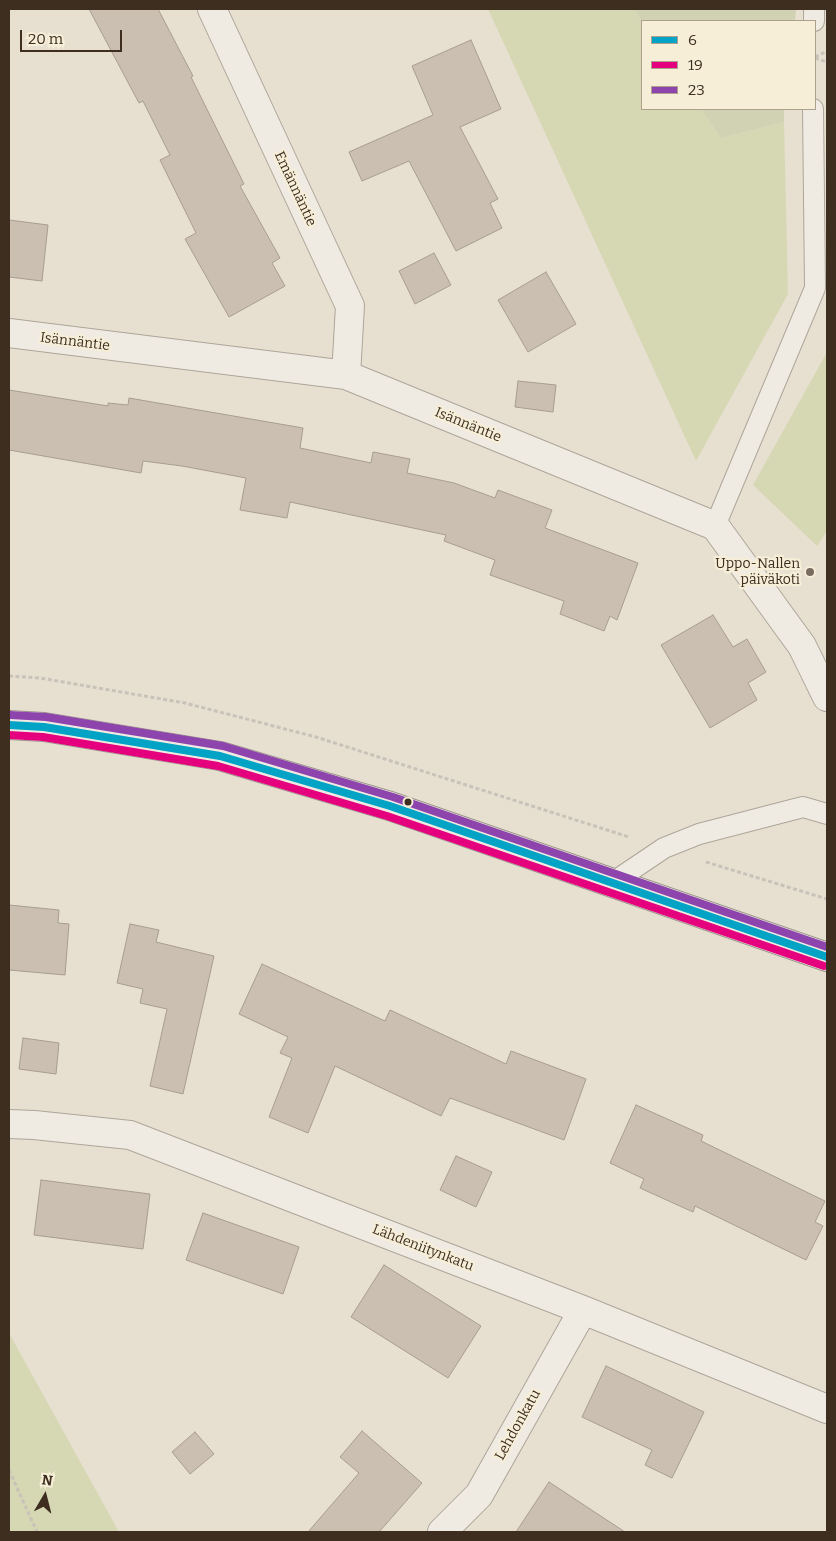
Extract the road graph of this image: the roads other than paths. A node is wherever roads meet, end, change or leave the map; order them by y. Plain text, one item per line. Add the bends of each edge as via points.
1 (212, 9) edge
2 (813, 110) edge
3 (9, 333) edge
4 (346, 375) junction
5 (716, 526) junction
6 (827, 697) edge
7 (9, 725) edge
8 (827, 814) edge
9 (612, 883) junction
10 (827, 957) edge
11 (9, 1124) edge
12 (584, 1310) junction
13 (827, 1409) edge
14 (442, 1532) edge

1 - 4 street, Emännäntie via 350,306
2 - 5 lane via 815,288
3 - 4 street, Isännäntie
4 - 5 street, Isännäntie
5 - 6 street via 802,646
7 - 9 street via 44,726 220,756 390,806
8 - 9 lane via 803,807 699,834 664,848
9 - 10 street
11 - 12 street, Lähdeniitynkatu via 130,1135
12 - 13 street, Lähdeniitynkatu
12 - 14 street, Lehdonkatu via 479,1495

